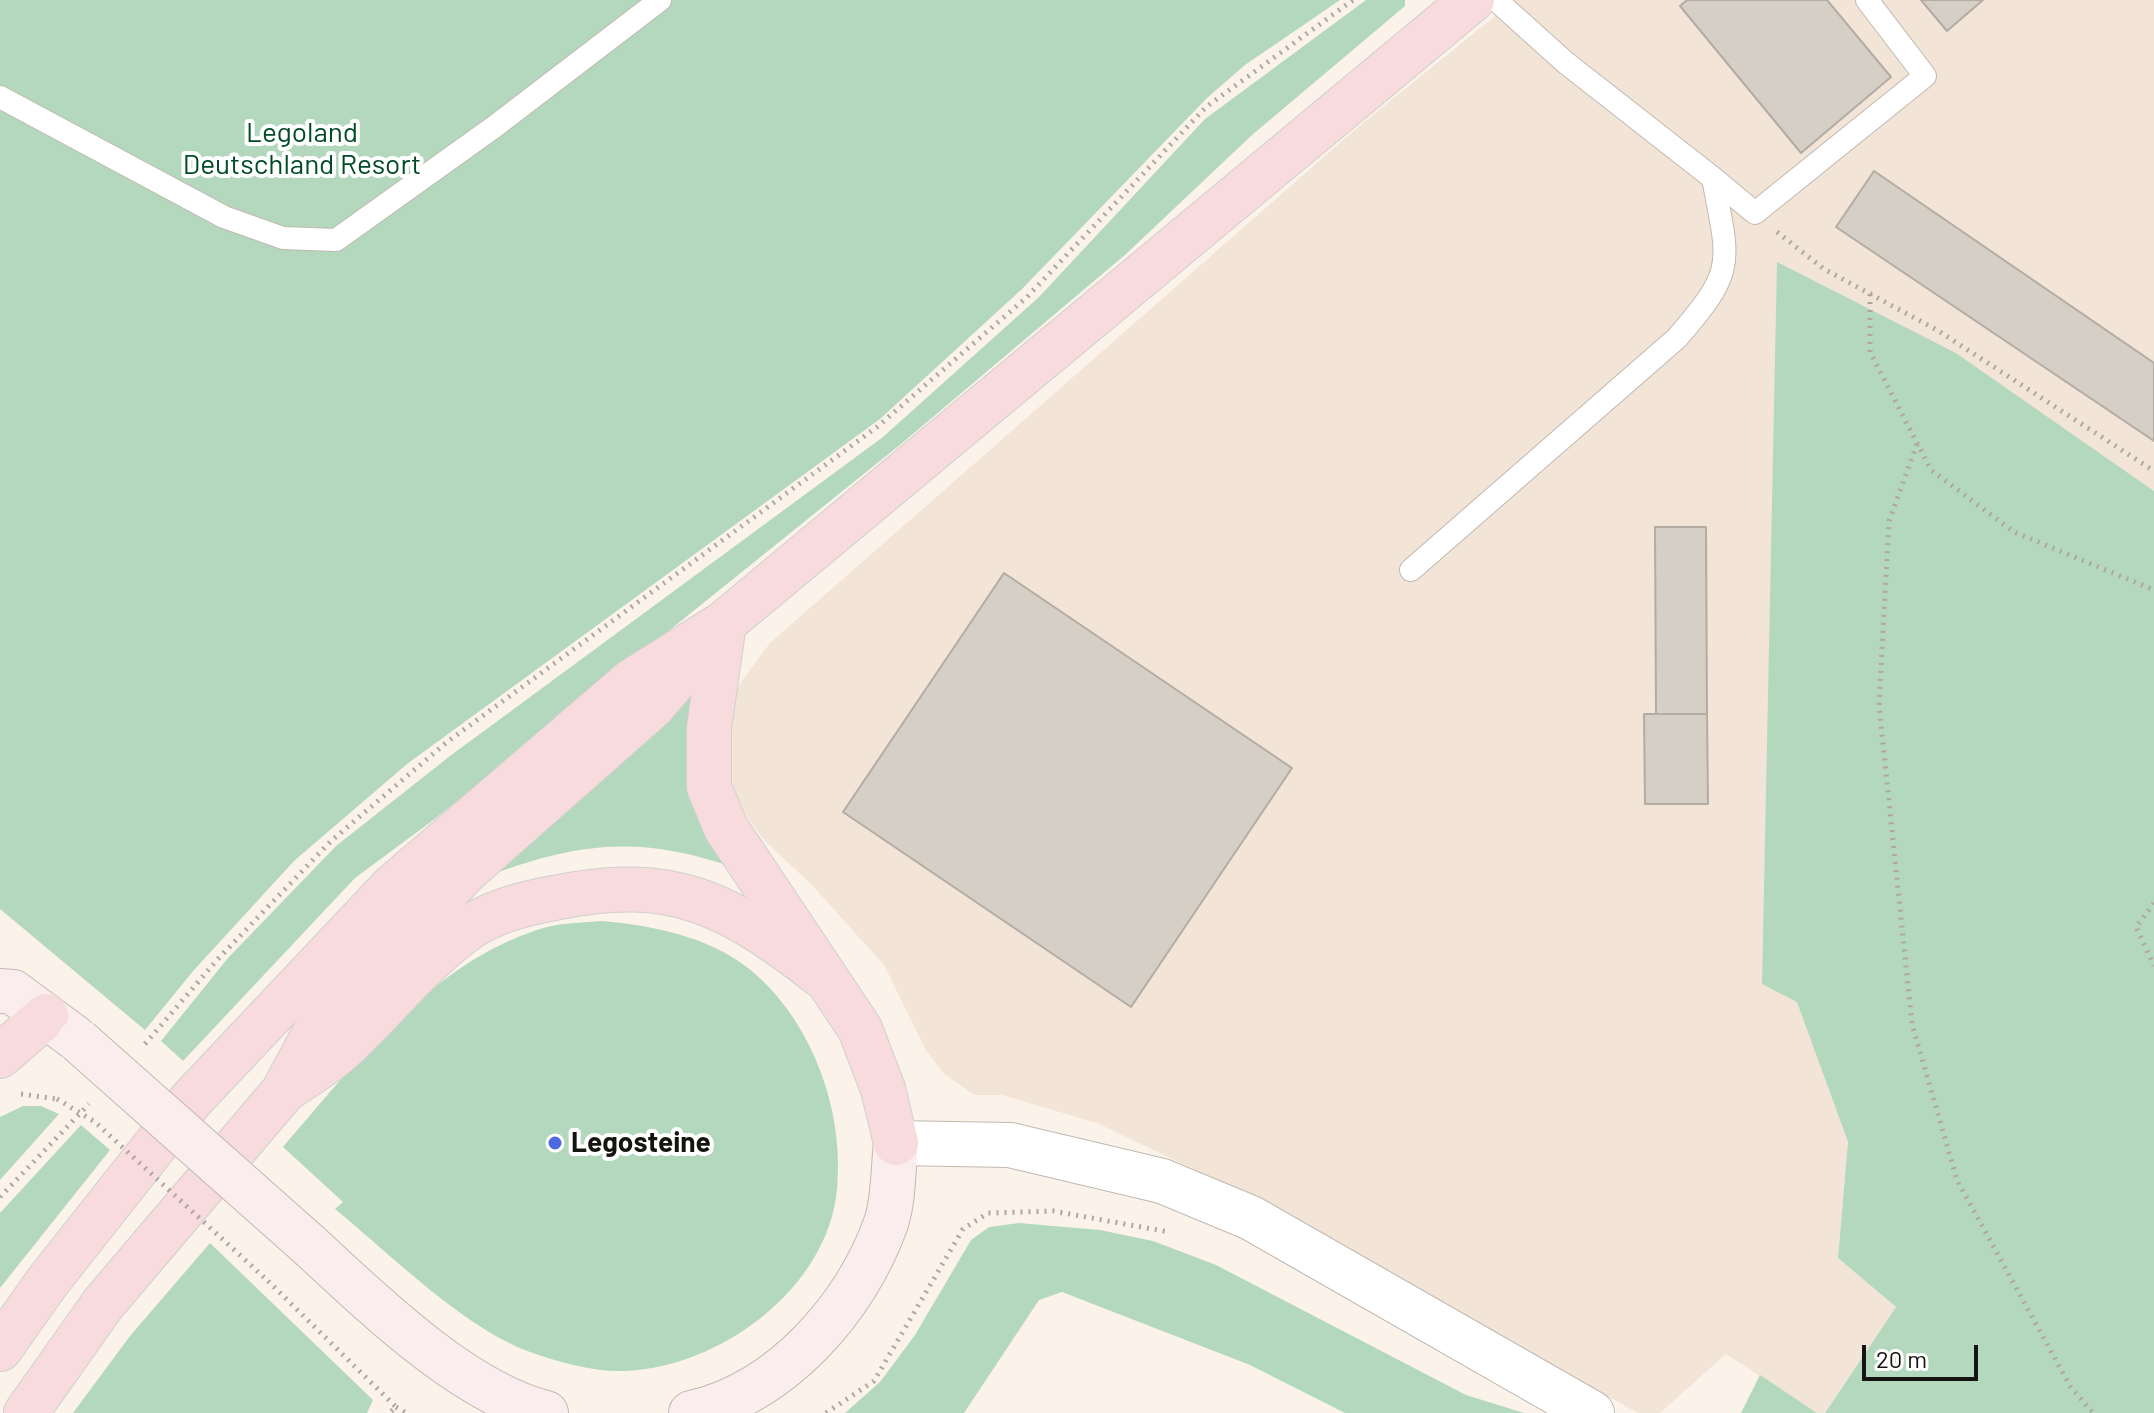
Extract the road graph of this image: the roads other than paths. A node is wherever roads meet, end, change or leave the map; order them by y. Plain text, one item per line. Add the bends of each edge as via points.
1 (660, 0) edge
2 (1472, 0) edge
3 (1496, 0) edge
4 (1867, 0) edge
5 (0, 97) edge
6 (1713, 178) junction
7 (1411, 570) dead end
8 (724, 623) junction
9 (822, 976) junction
10 (23, 1004) edge
11 (6, 1075) edge
12 (283, 1092) junction
13 (896, 1143) junction
14 (0, 1349) edge
15 (26, 1413) edge
16 (546, 1413) edge
17 (691, 1413) edge
18 (1592, 1413) edge

1 - 5 lane via 336,240 283,238 224,217
2 - 8 main road
3 - 6 lane via 1566,63
4 - 6 lane via 1925,76 1755,213
6 - 7 lane via 1728,256 1713,297 1677,338
8 - 9 main road via 709,728 709,787 726,828
8 - 12 main road via 653,706 465,872 315,1032
8 - 14 main road via 632,681 392,887 191,1100
9 - 12 main road via 760,928 696,898 642,888 585,891 522,904 470,927 339,1052
9 - 13 main road via 860,1029
10 - 11 main road
10 - 16 street, bridge via 387,1316 454,1368
12 - 15 main road via 112,1292
13 - 17 street via 887,1220 856,1286 829,1323 766,1379
13 - 18 street via 1010,1145 1162,1181 1251,1218

